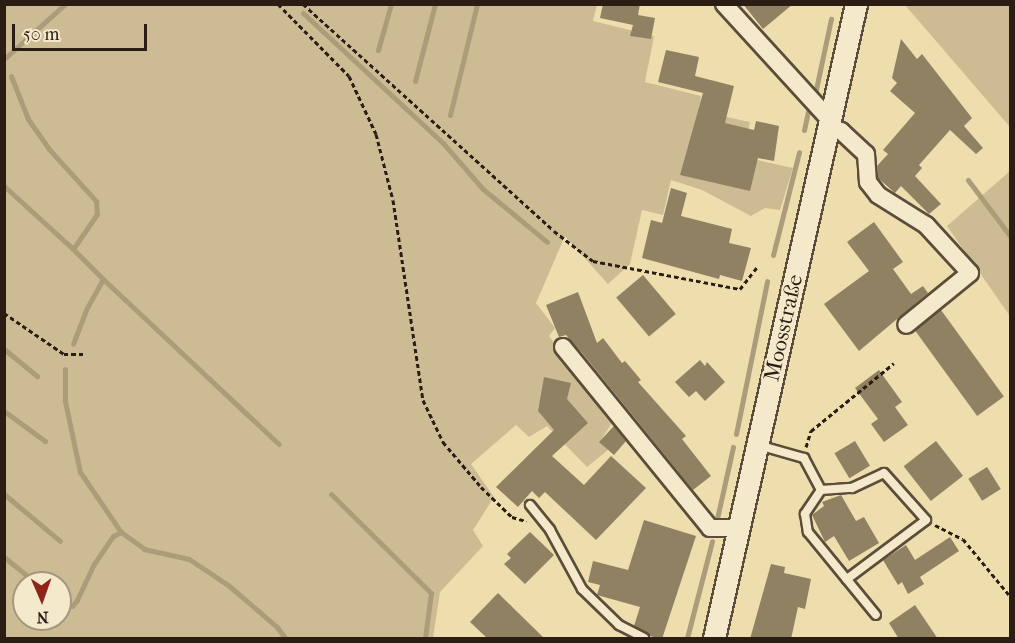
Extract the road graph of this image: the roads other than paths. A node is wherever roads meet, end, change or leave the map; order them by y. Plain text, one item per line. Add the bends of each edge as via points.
1 (724, 4) edge
2 (856, 4) edge
3 (828, 123) junction
4 (906, 325) dead end
5 (563, 347) dead end
6 (758, 445) junction
7 (821, 490) junction
8 (530, 505) dead end
9 (739, 528) junction
10 (847, 579) junction
11 (876, 615) dead end
12 (644, 639) edge
13 (714, 639) edge

1 - 3 street
2 - 3 street, Moosstraße
3 - 4 street via 867,154 868,182 879,195 926,225 970,273
3 - 6 street, Moosstraße
5 - 9 street via 710,528
6 - 7 lane via 804,458
6 - 9 street, Moosstraße
7 - 10 lane via 805,514 808,532
7 - 10 lane via 852,488 884,473 926,520
8 - 12 lane via 548,527 582,589 619,625
9 - 13 street, Moosstraße
10 - 11 lane

